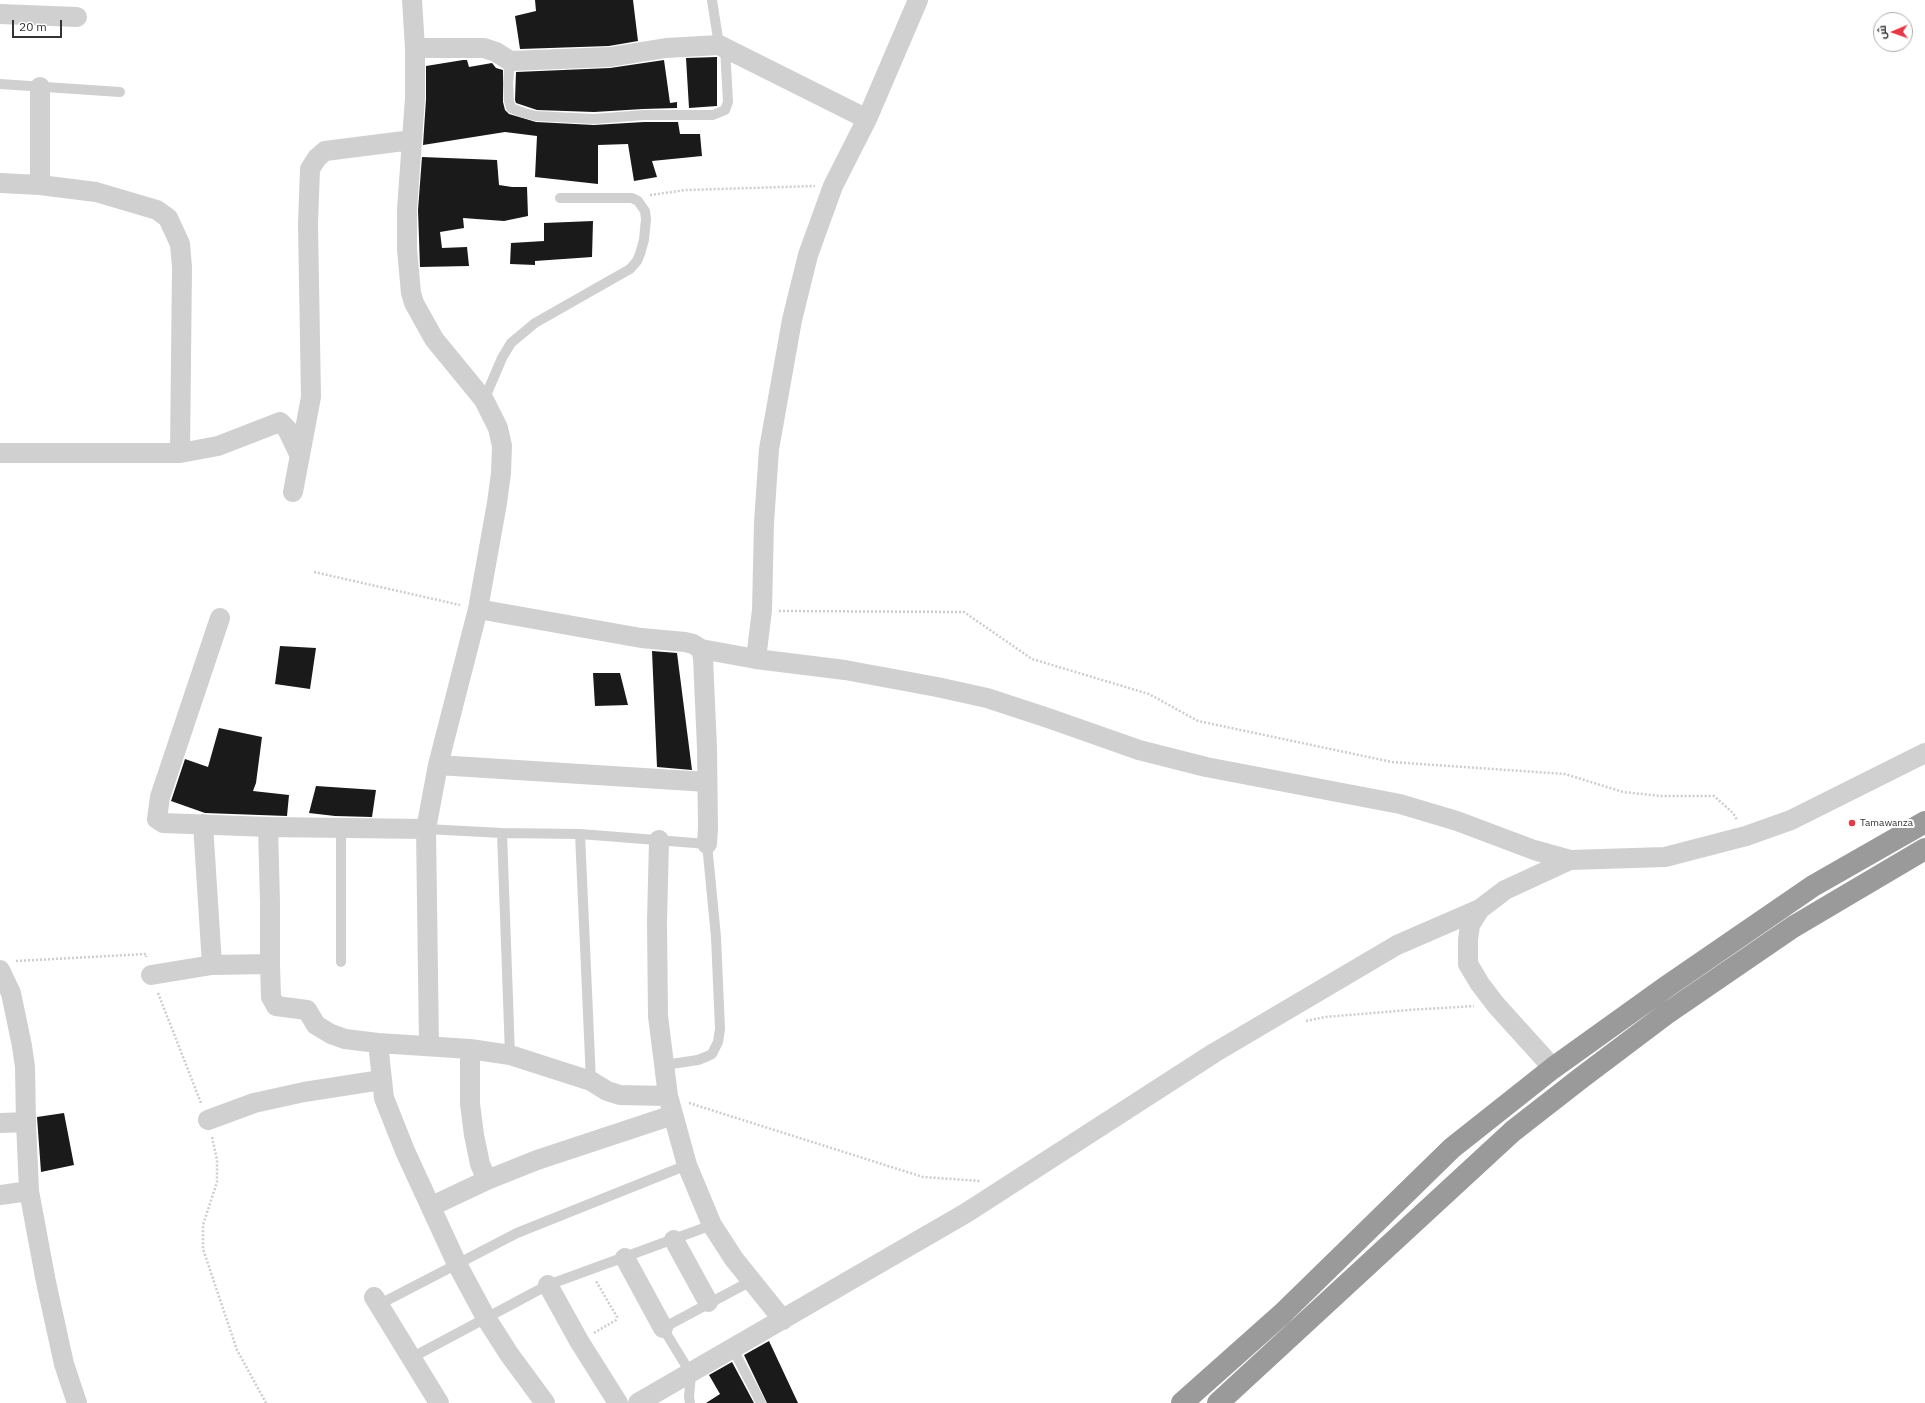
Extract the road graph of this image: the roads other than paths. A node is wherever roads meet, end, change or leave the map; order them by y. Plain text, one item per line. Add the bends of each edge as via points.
1 (412, 0) edge
2 (712, 0) edge
3 (918, 0) edge
4 (0, 14) edge
5 (76, 17) dead end
6 (722, 46) junction
7 (415, 48) junction
8 (510, 61) junction
9 (0, 84) edge
10 (40, 87) junction
11 (120, 92) dead end
12 (867, 119) junction
13 (412, 140) junction
14 (0, 183) edge
15 (40, 185) junction
16 (560, 198) dead end
17 (484, 400) junction
18 (0, 453) edge
19 (180, 453) junction
20 (299, 454) junction
21 (293, 492) dead end
22 (478, 609) junction
23 (220, 618) dead end
24 (701, 649) junction
25 (756, 659) junction
26 (1925, 753) edge
27 (438, 765) junction
28 (707, 782) junction
29 (1925, 822) edge
30 (203, 824) junction
31 (268, 827) junction
32 (341, 829) junction
33 (426, 829) junction
34 (502, 833) junction
35 (580, 834) junction
36 (659, 840) junction
37 (707, 844) junction
38 (1925, 849) edge
39 (1570, 860) junction
40 (1480, 908) junction
41 (341, 962) dead end
42 (270, 964) junction
43 (212, 965) junction
44 (8, 966) edge
45 (151, 975) road end
46 (378, 1043) junction
47 (429, 1046) junction
48 (470, 1049) junction
49 (510, 1055) junction
50 (664, 1065) junction
51 (1553, 1068) junction
52 (381, 1080) junction
53 (591, 1081) junction
54 (670, 1105) junction
55 (208, 1120) road end
56 (26, 1122) junction
57 (0, 1123) edge
58 (687, 1165) junction
59 (487, 1180) junction
60 (29, 1191) junction
61 (0, 1195) edge
62 (432, 1206) junction
63 (712, 1225) junction
64 (674, 1240) junction
65 (625, 1258) junction
66 (457, 1264) junction
67 (751, 1280) junction
68 (548, 1285) junction
69 (376, 1301) joint
70 (708, 1302) junction
71 (486, 1318) junction
72 (783, 1320) junction
73 (663, 1328) junction
74 (733, 1348) junction
75 (411, 1358) junction
76 (691, 1374) junction
77 (76, 1403) edge
78 (439, 1403) edge
79 (545, 1403) edge
80 (618, 1403) edge
81 (638, 1403) edge
82 (690, 1403) edge
83 (761, 1403) edge
84 (1182, 1403) edge
85 (1218, 1403) edge

1 - 7 street
2 - 6 lane
3 - 12 street
4 - 5 street
6 - 8 street via 666,48 610,57
6 - 8 lane via 728,85 727,107 720,113 701,116 644,115 594,119 524,113 511,108 509,101
6 - 12 street
7 - 8 street via 484,48
7 - 13 street
9 - 10 lane
10 - 11 lane
10 - 15 street
12 - 25 street via 833,186 808,255 792,320 769,449 762,610
13 - 17 street via 407,210 410,293 434,339
13 - 20 street via 325,151 310,169 308,224 311,396
14 - 15 street
15 - 19 street via 96,192 133,202 157,210 168,218 174,229 180,244 182,267
16 - 17 lane via 632,198 642,205 645,211 644,240 637,261 630,268 535,323 511,343
17 - 22 street via 498,428 502,446 501,473
18 - 19 street
19 - 20 street via 218,446 280,422 287,429
20 - 21 street
22 - 24 street via 641,638 685,642
22 - 27 street
23 - 30 street via 160,797 156,816 158,822 163,823
24 - 25 street
24 - 28 street via 705,690
25 - 39 street via 845,670 987,698 1139,750 1206,767 1400,804
26 - 39 street via 1791,820 1746,836 1666,857
27 - 28 street
27 - 33 street
28 - 37 street
29 - 51 highway via 1813,886
30 - 31 street
30 - 43 street
31 - 32 street
31 - 42 street
32 - 33 street
32 - 41 lane
33 - 34 lane
33 - 47 street
34 - 35 lane
34 - 49 lane
35 - 36 lane
35 - 53 lane
36 - 37 lane
36 - 50 street via 658,1016
37 - 50 lane via 716,937 720,1029 718,1042 712,1054 708,1056
38 - 85 highway via 1793,927 1666,1014 1581,1078 1513,1132
39 - 40 street via 1505,890
40 - 51 street via 1470,925 1468,964 1496,1005
40 - 72 street via 1397,945 1238,1038 966,1213
42 - 43 street
42 - 46 street via 271,997 276,1006 307,1010 316,1025 331,1034 345,1039
43 - 45 street
44 - 56 street via 25,1067
46 - 47 street
46 - 52 street
47 - 48 street
48 - 49 street
48 - 59 street via 470,1104 474,1135 480,1164
49 - 53 street
50 - 54 street
51 - 84 highway via 1452,1148 1282,1314
52 - 55 street via 254,1103
52 - 62 street via 392,1120
53 - 54 street via 607,1091 620,1095
54 - 58 street
54 - 59 street via 574,1147
56 - 57 street
56 - 60 street
58 - 63 street
58 - 66 lane via 517,1233
59 - 62 street
60 - 61 street
60 - 77 street via 64,1364
62 - 66 street
63 - 64 lane
63 - 67 street
64 - 65 lane
64 - 70 street
65 - 68 lane
65 - 73 street
66 - 69 lane
66 - 71 street
67 - 70 lane
67 - 72 street
68 - 71 lane
68 - 80 street
69 - 75 street
70 - 73 lane
71 - 75 lane
71 - 79 street
72 - 74 street
73 - 76 lane
74 - 76 street
74 - 83 lane
75 - 78 street
76 - 81 street
76 - 82 lane

